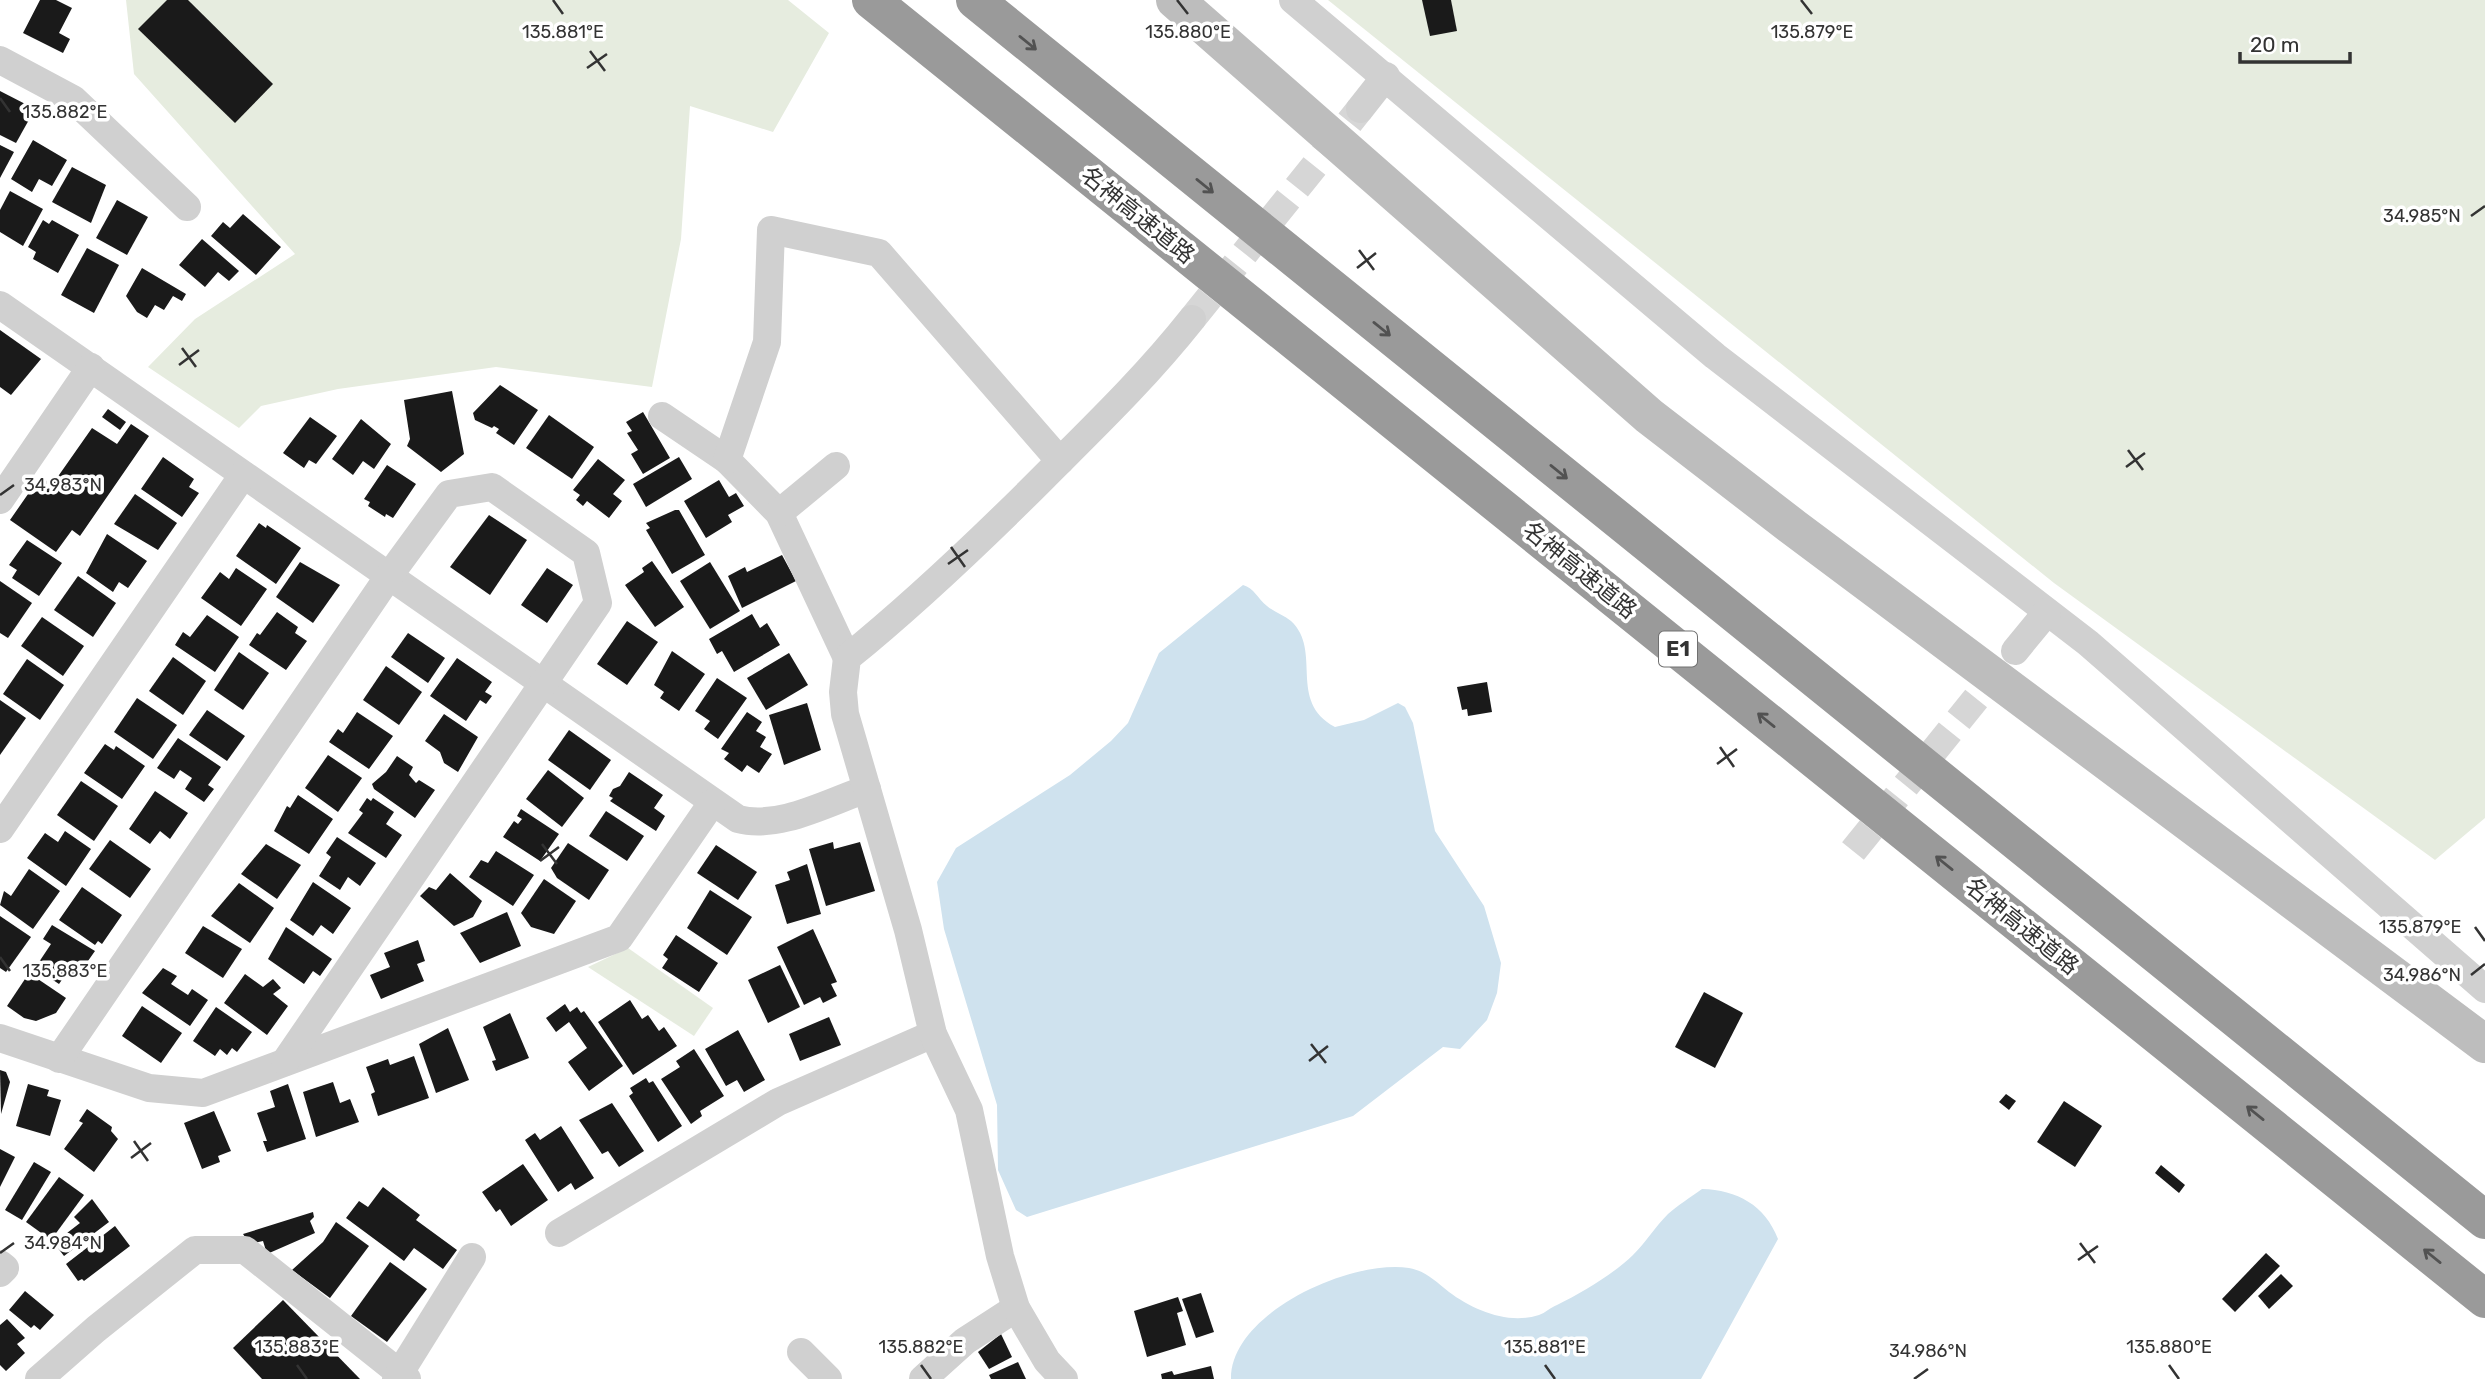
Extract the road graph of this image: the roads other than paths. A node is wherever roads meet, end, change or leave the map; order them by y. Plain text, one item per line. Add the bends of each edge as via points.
1 (871, 0) edge
2 (975, 0) edge
3 (1175, 0) edge
4 (1293, 0) edge
5 (0, 60) edge
6 (1386, 76) junction
7 (1360, 109) tunnel mouth
8 (187, 207) dead end
9 (0, 305) edge
10 (1192, 319) tunnel mouth
11 (92, 367) junction
12 (662, 416) dead end
13 (727, 460) junction
14 (1060, 461) junction
15 (836, 466) dead end
16 (243, 475) junction
17 (0, 500) edge
18 (779, 513) junction
19 (389, 576) junction
20 (2048, 612) junction
21 (2015, 650) tunnel mouth
22 (847, 658) junction
23 (544, 683) junction
24 (867, 789) junction
25 (712, 803) junction
26 (0, 829) edge
27 (2485, 989) edge
28 (933, 1034) junction
29 (0, 1038) edge
30 (2485, 1044) edge
31 (59, 1059) junction
32 (285, 1062) junction
33 (2485, 1220) edge
34 (559, 1233) dead end
35 (472, 1257) dead end
36 (0, 1264) edge
37 (0, 1273) edge
38 (2485, 1298) edge
39 (1016, 1308) junction
40 (801, 1352) dead end
41 (401, 1377) edge
42 (39, 1379) edge
43 (828, 1379) edge
44 (923, 1379) edge
45 (1064, 1379) edge

38 -> 1 highway, 名神高速道路 / E1
2 -> 33 highway
3 - 30 street via 1649,416
4 - 6 street
5 - 8 street via 73,99
6 - 7 street
6 - 20 street via 1715,356
9 - 11 street
10 - 14 street via 1155,366
11 - 16 street
11 - 17 street
12 - 13 street
13 - 14 street via 767,342 772,230 879,253
13 - 18 street
14 - 22 street via 907,609
15 - 18 street
16 - 19 street
16 - 26 street
18 - 22 street
19 - 23 street
19 - 23 street via 449,494 492,487 586,553 598,603
19 - 31 street
20 - 21 street
20 - 27 street
22 - 24 street via 845,714
23 - 25 street
23 - 32 street
24 - 25 street via 757,824 738,819
24 - 28 street
25 - 32 street via 619,937
28 - 34 street via 778,1102
28 - 39 street via 969,1110 1000,1256
29 - 31 street
31 - 32 street via 149,1088 204,1093
35 - 41 street
36 - 37 street via 5,1268
39 - 44 street via 965,1341
39 - 45 street via 1046,1361
40 - 43 street
41 - 42 street via 245,1250 195,1250

